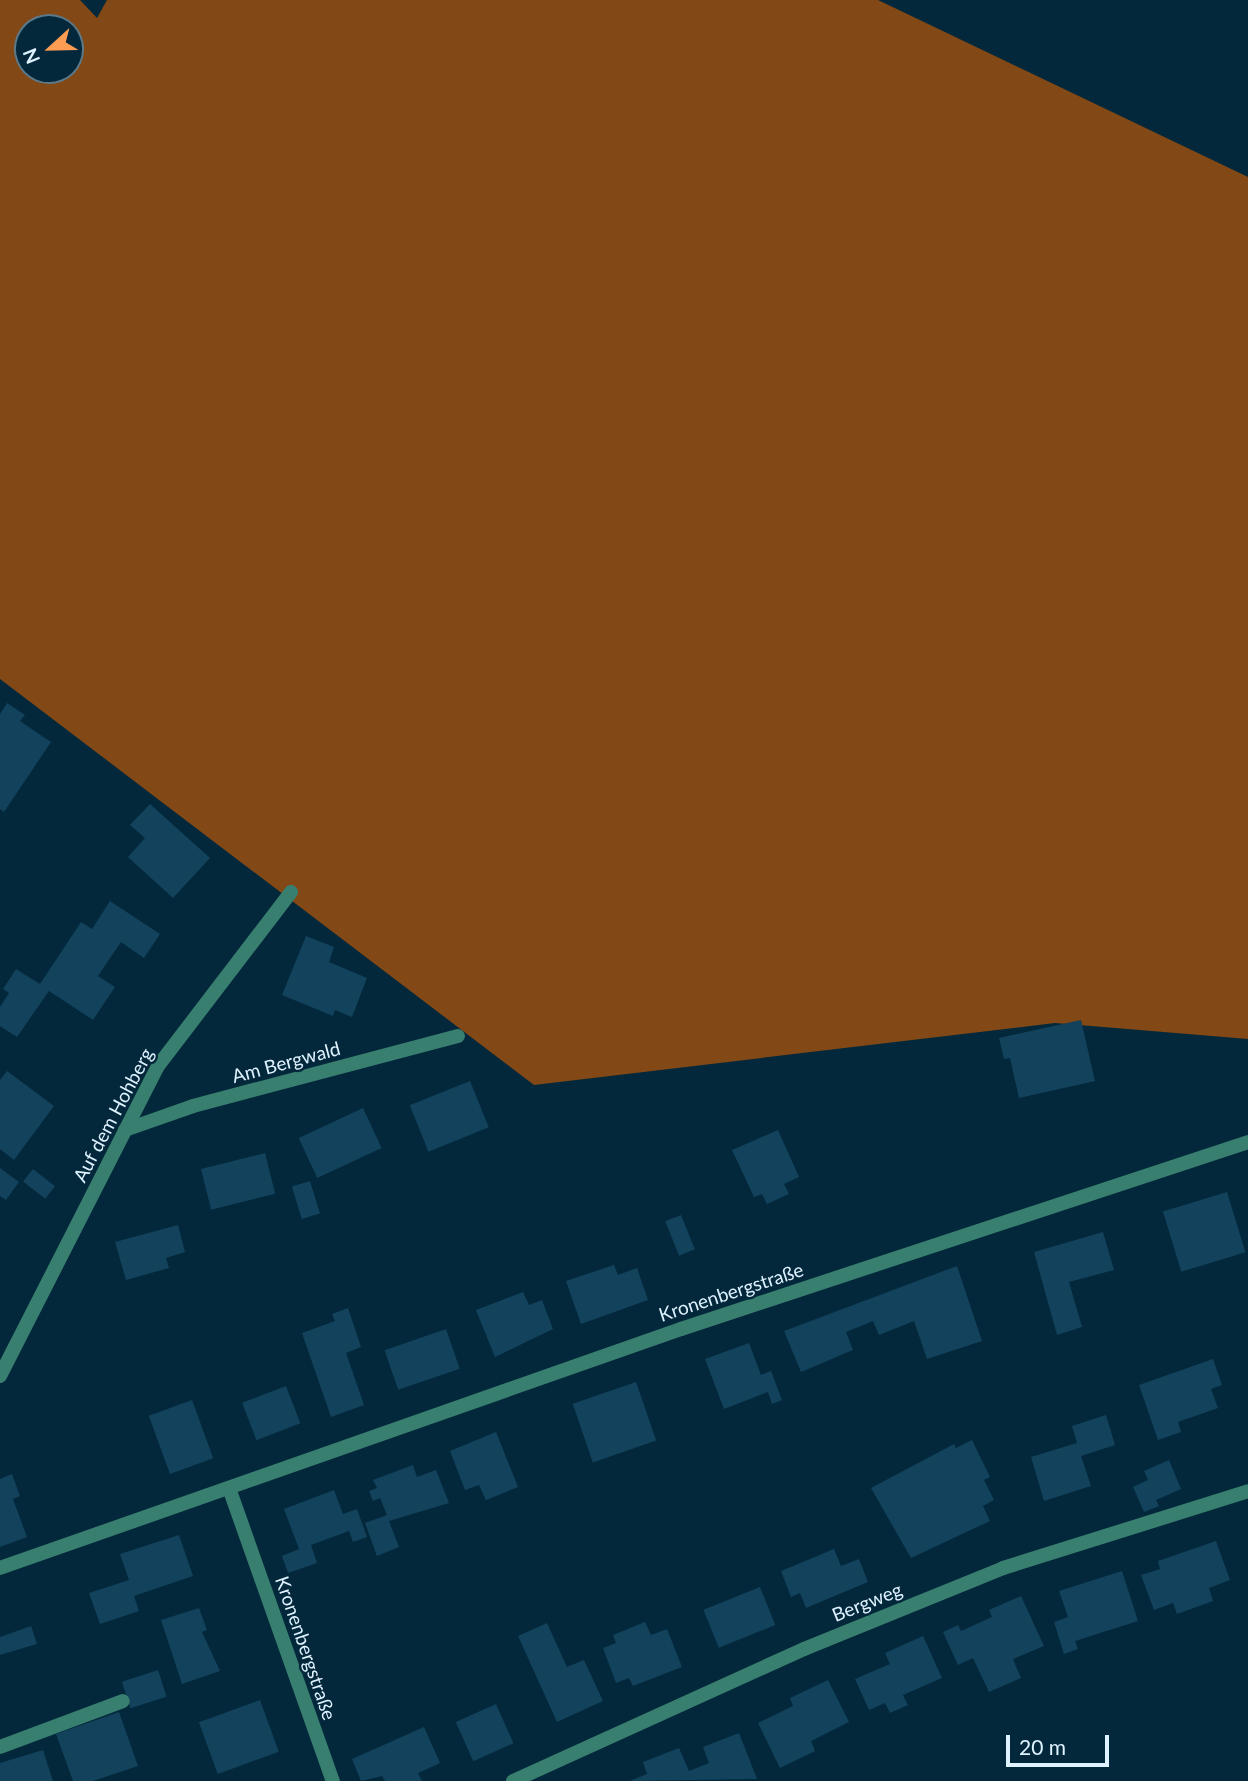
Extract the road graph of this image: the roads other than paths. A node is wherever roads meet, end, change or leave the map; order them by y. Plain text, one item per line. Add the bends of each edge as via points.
1 (291, 892) dead end
2 (458, 1036) dead end
3 (125, 1130) junction
4 (1248, 1142) edge
5 (0, 1376) edge
6 (229, 1488) junction
7 (1248, 1491) edge
8 (0, 1568) edge
9 (123, 1701) dead end
10 (0, 1747) edge
11 (333, 1781) edge
12 (513, 1781) edge

1 - 3 street, Auf dem Hohberg via 158,1066
2 - 3 street, Am Bergwald via 193,1106
3 - 5 street, Auf dem Hohberg
4 - 6 street, Kronenbergstraße via 681,1329
6 - 8 street, Kronenbergstraße
6 - 11 street, Kronenbergstraße
7 - 12 street, Bergweg via 1003,1568 804,1649
9 - 10 street

